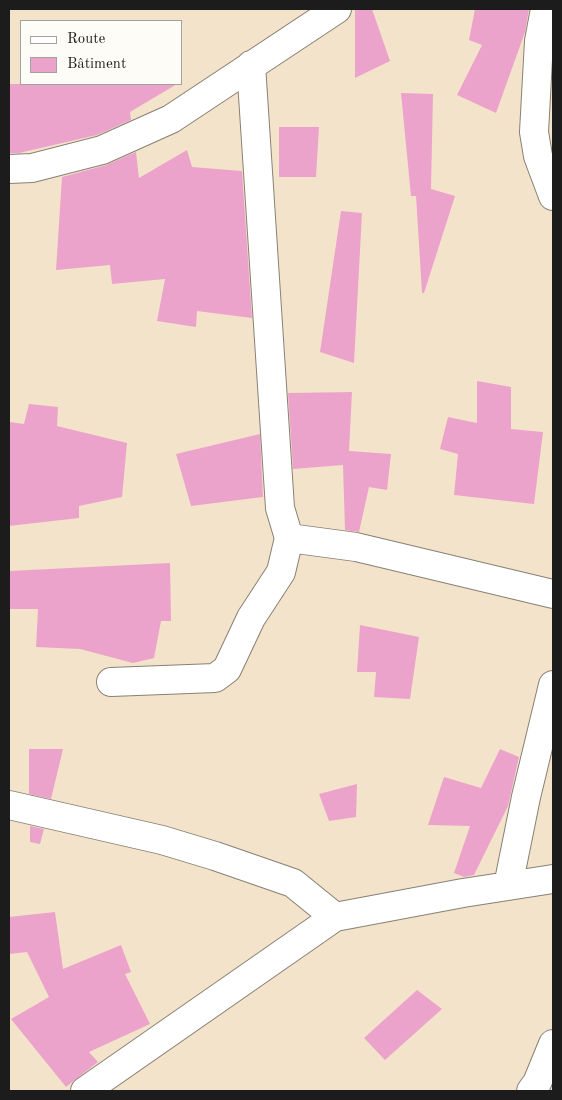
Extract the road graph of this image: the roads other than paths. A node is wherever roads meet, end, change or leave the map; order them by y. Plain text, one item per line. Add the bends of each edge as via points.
1 (337, 9) edge
2 (545, 9) edge
3 (251, 65) junction
4 (9, 169) edge
5 (553, 196) edge
6 (289, 538) junction
7 (553, 594) edge
8 (111, 682) dead end
9 (553, 686) edge
10 (9, 806) edge
11 (553, 879) edge
12 (508, 886) junction
13 (335, 917) junction
14 (553, 1044) edge
15 (85, 1091) edge
16 (531, 1091) edge

1 - 3 street
2 - 5 street via 539,41 534,132 538,156
3 - 4 street via 171,119 102,150 32,168
3 - 6 street via 280,508
6 - 7 street via 356,547
6 - 8 street via 281,572 251,618 227,669 215,678
9 - 12 street
10 - 13 street via 162,840 216,856 293,883
11 - 12 street
12 - 13 street
13 - 15 street
14 - 16 street

